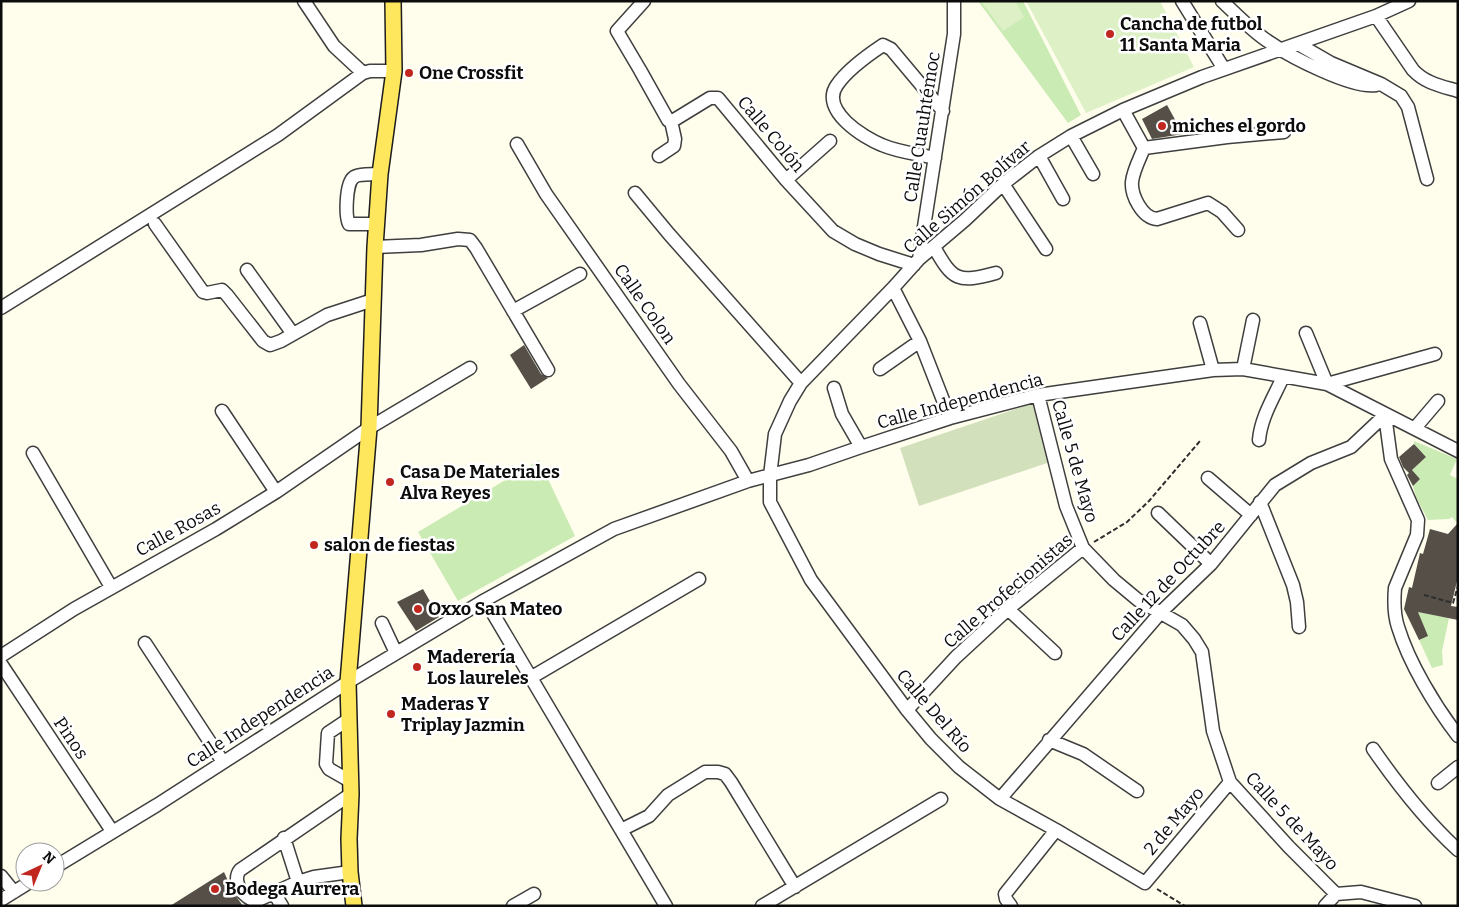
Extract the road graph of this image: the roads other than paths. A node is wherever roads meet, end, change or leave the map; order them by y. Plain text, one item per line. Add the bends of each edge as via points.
1 (304, 1) edge
2 (393, 1) edge
3 (644, 1) edge
4 (954, 1) edge
5 (1182, 1) edge
6 (1222, 1) edge
7 (1403, 2) edge
8 (1376, 16) junction
9 (1298, 44) junction
10 (1281, 50) junction
11 (1224, 69) junction
12 (394, 71) junction
13 (363, 73) junction
14 (1381, 84) junction
15 (1458, 91) edge
16 (1123, 110) junction
17 (943, 111) junction
18 (672, 121) junction
19 (1284, 132) dead end
20 (1071, 136) junction
21 (830, 141) dead end
22 (516, 144) dead end
23 (1144, 148) junction
24 (659, 156) dead end
25 (1039, 156) junction
26 (935, 158) junction
27 (380, 174) junction
28 (1093, 174) dead end
29 (1427, 179) dead end
30 (786, 180) junction
31 (1003, 184) junction
32 (635, 193) dead end
33 (1062, 199) dead end
34 (155, 224) dead end
35 (377, 224) junction
36 (1238, 230) dead end
37 (375, 247) junction
38 (934, 247) junction
39 (1046, 249) dead end
40 (916, 262) junction
41 (247, 270) dead end
42 (996, 273) dead end
43 (580, 274) dead end
44 (893, 288) junction
45 (373, 300) junction
46 (1, 308) edge
47 (513, 311) junction
48 (1253, 320) dead end
49 (1200, 323) dead end
50 (1306, 333) dead end
51 (293, 334) junction
52 (920, 341) junction
53 (1435, 354) dead end
54 (470, 368) dead end
55 (880, 368) dead end
56 (1243, 369) junction
57 (548, 370) dead end
58 (1213, 370) junction
59 (1284, 376) junction
60 (801, 383) junction
61 (1326, 384) junction
62 (834, 388) dead end
63 (1038, 395) junction
64 (1438, 401) dead end
65 (222, 411) dead end
66 (1386, 415) junction
67 (950, 418) junction
68 (369, 428) junction
69 (1415, 428) junction
70 (1260, 440) dead end
71 (1455, 446) edge
72 (861, 447) junction
73 (33, 453) dead end
74 (770, 476) junction
75 (1208, 478) dead end
76 (748, 481) junction
77 (276, 492) junction
78 (1260, 502) junction
79 (1158, 513) dead end
80 (1251, 514) junction
81 (1083, 548) junction
82 (1211, 564) junction
83 (699, 579) dead end
84 (111, 587) junction
85 (485, 600) junction
86 (1008, 609) junction
87 (1161, 612) junction
88 (382, 623) dead end
89 (1299, 627) dead end
90 (145, 643) dead end
91 (396, 653) junction
92 (1055, 653) dead end
93 (1, 656) edge
94 (1, 664) edge
95 (532, 677) junction
96 (348, 682) junction
97 (907, 710) junction
98 (349, 720) junction
99 (1458, 736) edge
100 (1049, 740) junction
101 (1373, 749) dead end
102 (223, 762) junction
103 (1458, 766) edge
104 (1230, 782) junction
105 (1438, 783) dead end
106 (350, 788) junction
107 (1137, 791) dead end
108 (942, 799) dead end
109 (1000, 799) junction
110 (621, 830) junction
111 (1056, 830) junction
112 (112, 831) junction
113 (284, 838) junction
114 (1458, 850) edge
115 (65, 861) edge
116 (350, 872) junction
117 (1, 876) edge
118 (298, 882) junction
119 (1145, 883) joint
120 (795, 887) junction
121 (14, 892) joint
122 (274, 893) junction
123 (534, 894) dead end
124 (1336, 894) junction
125 (1, 900) edge
126 (282, 906) edge
127 (354, 906) edge
128 (514, 906) edge
129 (666, 906) edge
130 (762, 906) edge
131 (1011, 906) edge
132 (1324, 906) edge
133 (1415, 906) edge

1 - 13 street via 334,46
2 - 12 main road
3 - 18 street via 616,31 668,120
4 - 17 street, Calle Cuauhtémoc via 954,34
5 - 11 street
6 - 10 street via 1254,31
7 - 8 street, Calle Simón Bolívar
8 - 9 street, Calle Simón Bolívar
8 - 15 street via 1419,76 1432,84
9 - 10 street, Calle Simón Bolívar
9 - 14 street
10 - 11 street, Calle Simón Bolívar
10 - 14 street via 1357,84
11 - 16 street, Calle Simón Bolívar
12 - 13 street
12 - 27 main road
13 - 46 street via 278,135
14 - 29 street via 1401,96 1408,107
16 - 20 street, Calle Simón Bolívar
16 - 23 street
17 - 26 street, Calle Cuauhtémoc
17 - 26 street via 891,49 883,45 856,65 834,91 837,112 861,134 883,146
18 - 24 street via 674,146
18 - 30 street, Calle Colón via 710,98 718,98
19 - 23 street
20 - 25 street, Calle Simón Bolívar
20 - 28 street
21 - 30 street
22 - 76 street, Calle Colon via 552,202 679,384 731,451
23 - 36 street via 1132,185 1140,210 1149,218 1157,219 1208,203 1222,212
25 - 31 street, Calle Simón Bolívar
25 - 33 street
26 - 40 street, Calle Cuauhtémoc
27 - 35 main road
27 - 35 street via 352,179 346,216 349,224
30 - 40 street, Calle Colón via 833,231 863,248
31 - 38 street, Calle Simón Bolívar
31 - 39 street
32 - 60 street
34 - 51 street via 203,292 222,290 227,294 263,341 270,345
35 - 37 main road
37 - 45 main road
37 - 47 street via 470,240
38 - 40 street, Calle Simón Bolívar
38 - 42 street via 956,277 974,279
40 - 44 street, Calle Simón Bolívar
41 - 51 street
43 - 47 street
44 - 52 street
44 - 60 street, Calle Simón Bolívar
45 - 51 street via 327,315
45 - 68 main road
47 - 57 street
48 - 56 street
49 - 58 street
50 - 61 street
52 - 55 street
52 - 67 street
53 - 61 street
54 - 68 street, Calle Rosas
56 - 58 street, Calle Independencia
56 - 59 street, Calle Independencia
58 - 63 street, Calle Independencia
59 - 61 street, Calle Independencia
59 - 70 street via 1266,413
60 - 74 street, Calle Simón Bolívar via 775,434
61 - 66 street, Calle Independencia
62 - 72 street via 842,414
63 - 67 street, Calle Independencia
63 - 81 street, Calle 5 de Mayo via 1066,506
64 - 69 street
65 - 77 street
66 - 69 street, Calle Independencia
66 - 78 street, Calle 12 de Octubre via 1351,447 1296,471 1275,485
66 - 99 street via 1391,459 1418,520 1417,535 1394,596 1397,626 1428,692
67 - 72 street, Calle Independencia
68 - 77 street, Calle Rosas
68 - 96 main road
69 - 71 street, Calle Independencia
72 - 74 street, Calle Independencia
73 - 84 street
74 - 76 street, Calle Independencia
74 - 97 street, Calle Del Río via 770,502 812,580
75 - 80 street
76 - 85 street, Calle Independencia via 614,529
77 - 84 street, Calle Rosas
78 - 80 street, Calle 12 de Octubre
78 - 89 street via 1293,585
79 - 82 street
80 - 82 street, Calle 12 de Octubre
81 - 86 street, Calle Profecionistas
81 - 87 street, Calle 5 de Mayo via 1138,600
82 - 87 street, Calle 12 de Octubre
83 - 95 street
84 - 93 street, Calle Rosas
85 - 91 street, Calle Independencia
85 - 95 street
86 - 92 street
86 - 97 street, Calle Profecionistas via 956,657
87 - 100 street, Calle 12 de Octubre
87 - 104 street, Calle 5 de Mayo via 1182,625 1202,652 1213,731
88 - 91 street
90 - 102 street
91 - 96 street, Calle Independencia
94 - 112 street, Pinos
95 - 110 street
96 - 98 main road
96 - 102 street, Calle Independencia
97 - 109 street, Calle Del Río via 959,768
98 - 106 main road
98 - 106 street via 328,733 326,764
100 - 107 street via 1083,754
100 - 109 street, Calle 12 de Octubre
101 - 114 street via 1398,784
102 - 112 street, Calle Independencia
103 - 105 street
104 - 119 street, 2 de Mayo
104 - 124 street, Calle 5 de Mayo
106 - 113 street
106 - 116 main road
108 - 120 street
109 - 111 street, Calle Del Río
110 - 120 street via 649,816 668,795 705,772 725,774
110 - 129 street
111 - 119 street, Calle Del Río
111 - 131 street via 1005,894
112 - 115 street, Calle Independencia
113 - 118 street
113 - 122 street via 237,874 241,890 250,900 260,900
116 - 118 street
116 - 127 main road
117 - 121 street
118 - 122 street
120 - 130 street
121 - 125 street
122 - 126 street
123 - 128 street
124 - 132 street
124 - 133 street, Calle 5 de Mayo via 1361,892

